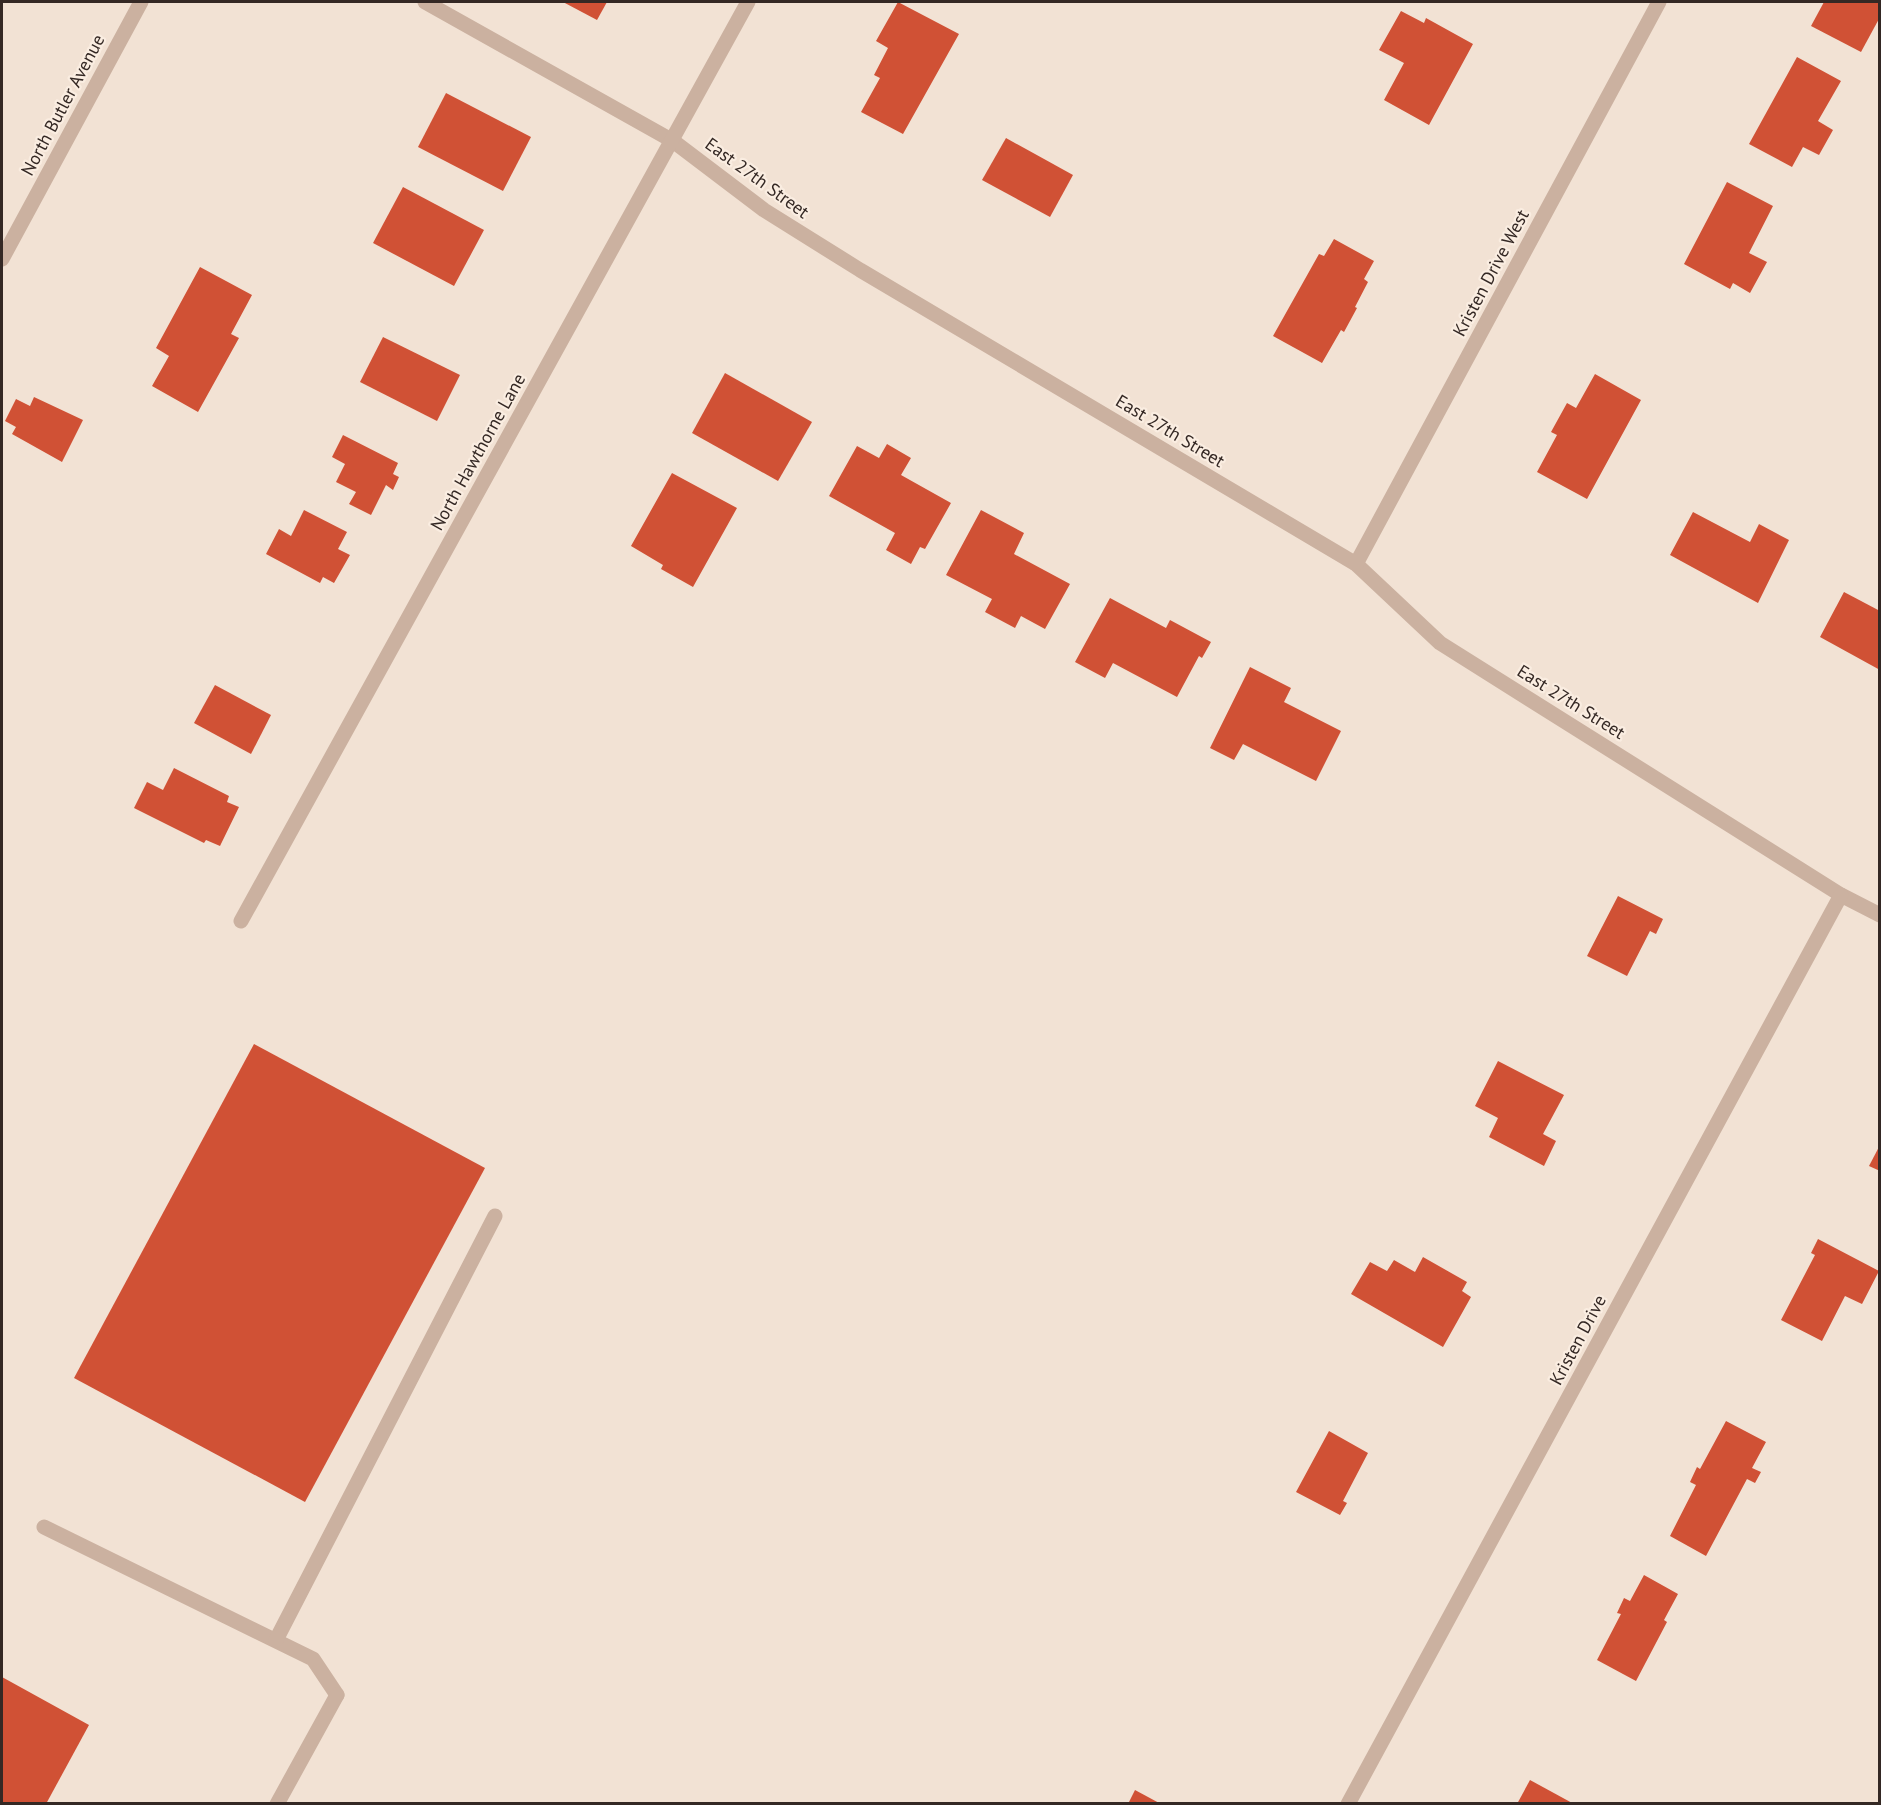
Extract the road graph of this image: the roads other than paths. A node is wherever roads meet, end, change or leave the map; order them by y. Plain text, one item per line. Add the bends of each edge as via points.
1 (141, 2) edge
2 (425, 2) edge
3 (748, 2) edge
4 (1659, 2) edge
5 (673, 141) junction
6 (2, 259) edge
7 (1356, 564) junction
8 (1841, 895) junction
9 (1880, 915) edge
10 (241, 921) dead end
11 (495, 1216) dead end
12 (45, 1527) dead end
13 (276, 1640) junction
14 (277, 1803) edge
15 (1348, 1803) edge

1 - 6 street, North Butler Avenue
2 - 5 street, East 27th Street
3 - 5 street, North Hawthorne Lane
4 - 7 street, Kristen Drive West
5 - 7 street, East 27th Street via 764,210 860,270
5 - 10 street, North Hawthorne Lane
7 - 8 street, East 27th Street via 1440,643
8 - 9 street, East 27th Street
8 - 15 street, Kristen Drive
11 - 13 street
12 - 13 street
13 - 14 street via 313,1659 337,1695

